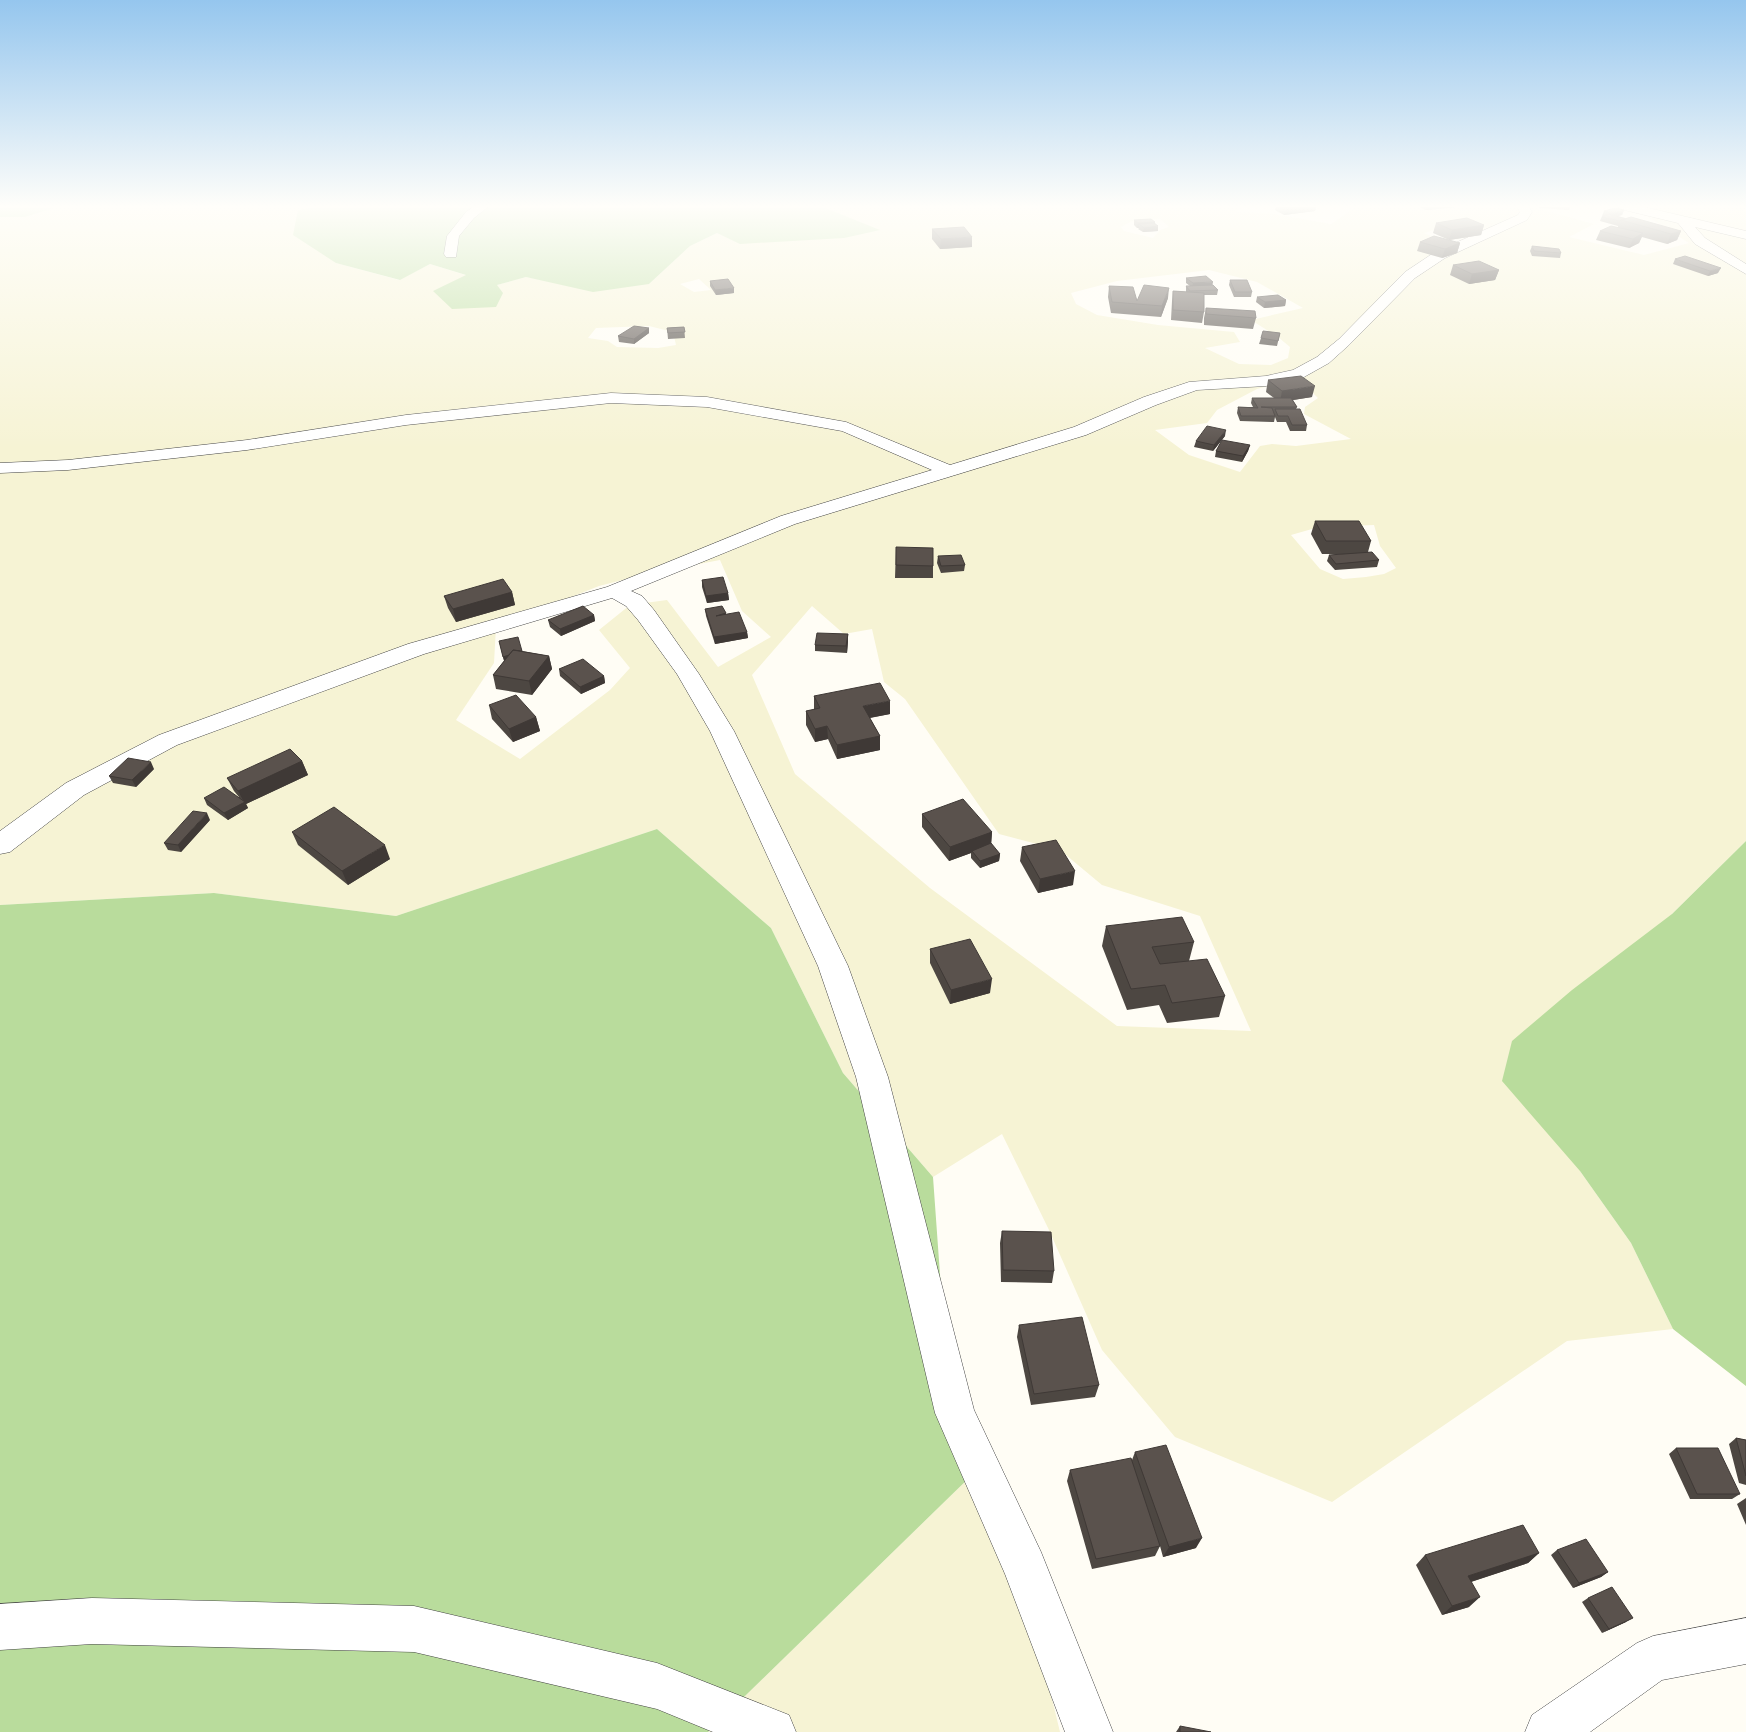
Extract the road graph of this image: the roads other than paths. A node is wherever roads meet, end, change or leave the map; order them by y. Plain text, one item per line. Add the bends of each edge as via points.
1 (1398, 287) edge
2 (0, 468) edge
3 (947, 470) junction
4 (614, 591) junction
5 (0, 845) edge
6 (0, 1627) edge
7 (1746, 1641) edge
8 (772, 1732) edge
9 (1089, 1732) edge
10 (1549, 1732) edge

1 - 3 street via 1344,342 1323,360 1298,374 1266,381 1195,385 1080,430
2 - 3 street via 68,465 247,446 406,420 611,398 707,402 846,427
3 - 4 street via 788,520
4 - 5 street via 416,649 168,740 75,789
4 - 9 street via 634,601 640,608 688,674 722,732 833,966 872,1077 956,1413 1026,1568
6 - 8 street via 92,1621 414,1629 657,1686
7 - 10 street via 1653,1659

